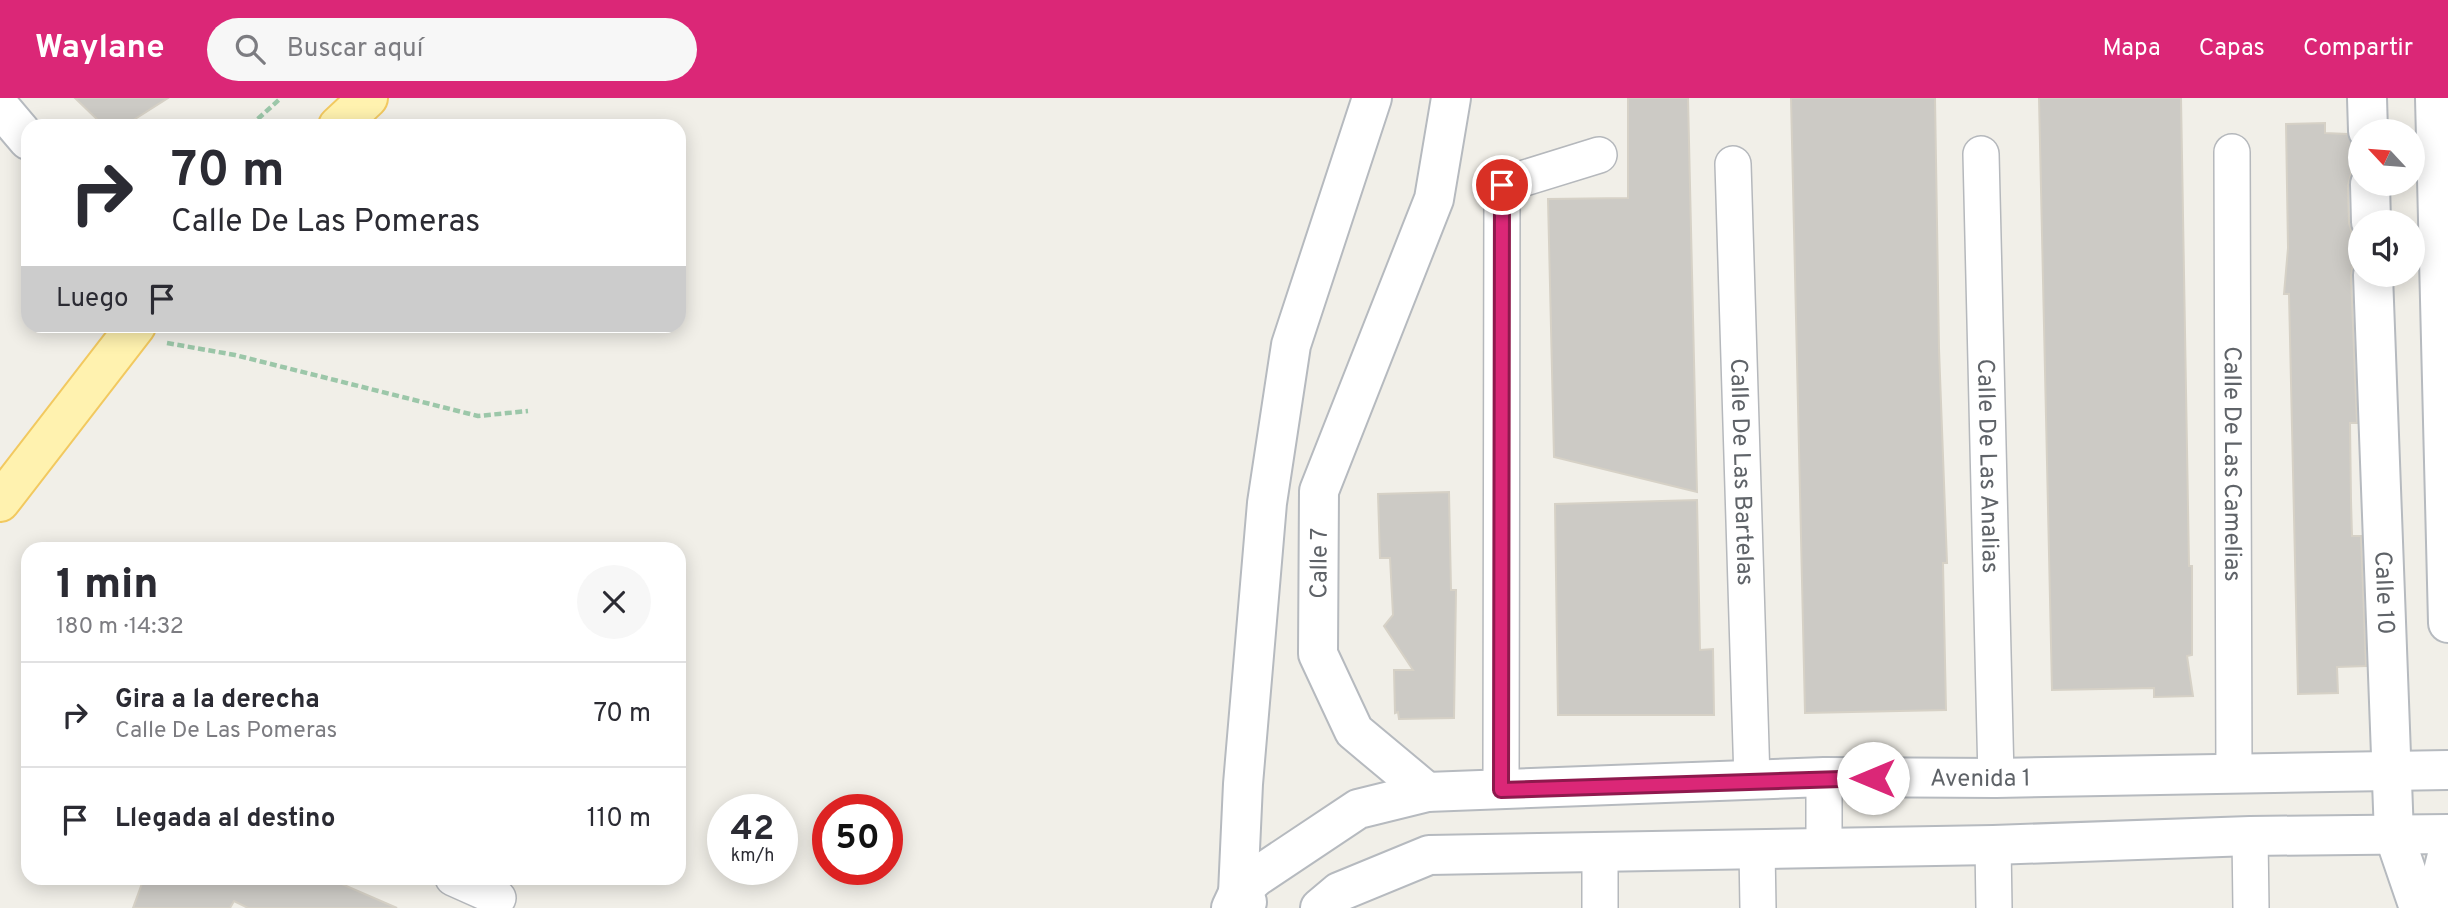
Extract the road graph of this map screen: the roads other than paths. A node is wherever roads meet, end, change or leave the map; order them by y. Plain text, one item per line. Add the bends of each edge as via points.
1 (368, 98) edge
2 (1372, 98) edge
3 (1451, 98) edge
4 (2367, 98) edge
5 (2435, 98) edge
6 (0, 107) edge
7 (346, 119) edge
8 (2368, 119) edge
9 (21, 131) edge
10 (2433, 140) edge
11 (2232, 152) dead end
12 (1981, 154) dead end
13 (1599, 155) dead end
14 (1733, 164) dead end
15 (2373, 287) edge
16 (130, 333) edge
17 (0, 502) edge
18 (2448, 623) edge
19 (2448, 770) edge
20 (2392, 773) junction
21 (2234, 774) junction
22 (1824, 777) junction
23 (1996, 778) junction
24 (1752, 780) junction
25 (1501, 790) junction
26 (1427, 792) junction
27 (2394, 835) junction
28 (2448, 835) edge
29 (2250, 836) junction
30 (1993, 845) junction
31 (1825, 846) junction
32 (1757, 849) junction
33 (2448, 851) edge
34 (1600, 853) junction
35 (474, 885) edge
36 (503, 895) edge
37 (1241, 903) edge
38 (1320, 908) edge
39 (1600, 908) edge
40 (1758, 908) edge
41 (1994, 908) edge
42 (2251, 908) edge
43 (2418, 908) edge
44 (2434, 908) edge

1 - 7 main road
2 - 37 main road via 1291,345 1267,503 1243,784
3 - 26 main road, Calle 7 via 1434,199 1319,491 1318,654 1354,731
4 - 8 main road
5 - 10 main road
6 - 9 main road
10 - 18 main road
11 - 21 street, Calle De Las Camelias
12 - 23 street, Calle De Las Analias
13 - 25 street via 1502,185
14 - 24 street, Calle De Las Bartelas
15 - 20 main road, Calle 10
16 - 17 main road
19 - 20 main road, Avenida 1
20 - 21 main road, Avenida 1
20 - 27 main road, Calle 10
21 - 23 main road, Avenida 1
22 - 23 main road, Avenida 1
22 - 24 main road, Avenida 1
22 - 31 street
24 - 25 main road, Avenida 1
25 - 26 main road, Avenida 1
26 - 37 main road via 1358,809 1256,877
27 - 28 main road
27 - 29 main road
27 - 43 main road, Calle 10
29 - 30 main road
29 - 42 street
30 - 31 main road
30 - 41 street
31 - 32 main road
32 - 34 main road
32 - 40 street
33 - 44 main road
34 - 38 main road via 1429,855 1339,892
34 - 39 street
35 - 36 street

